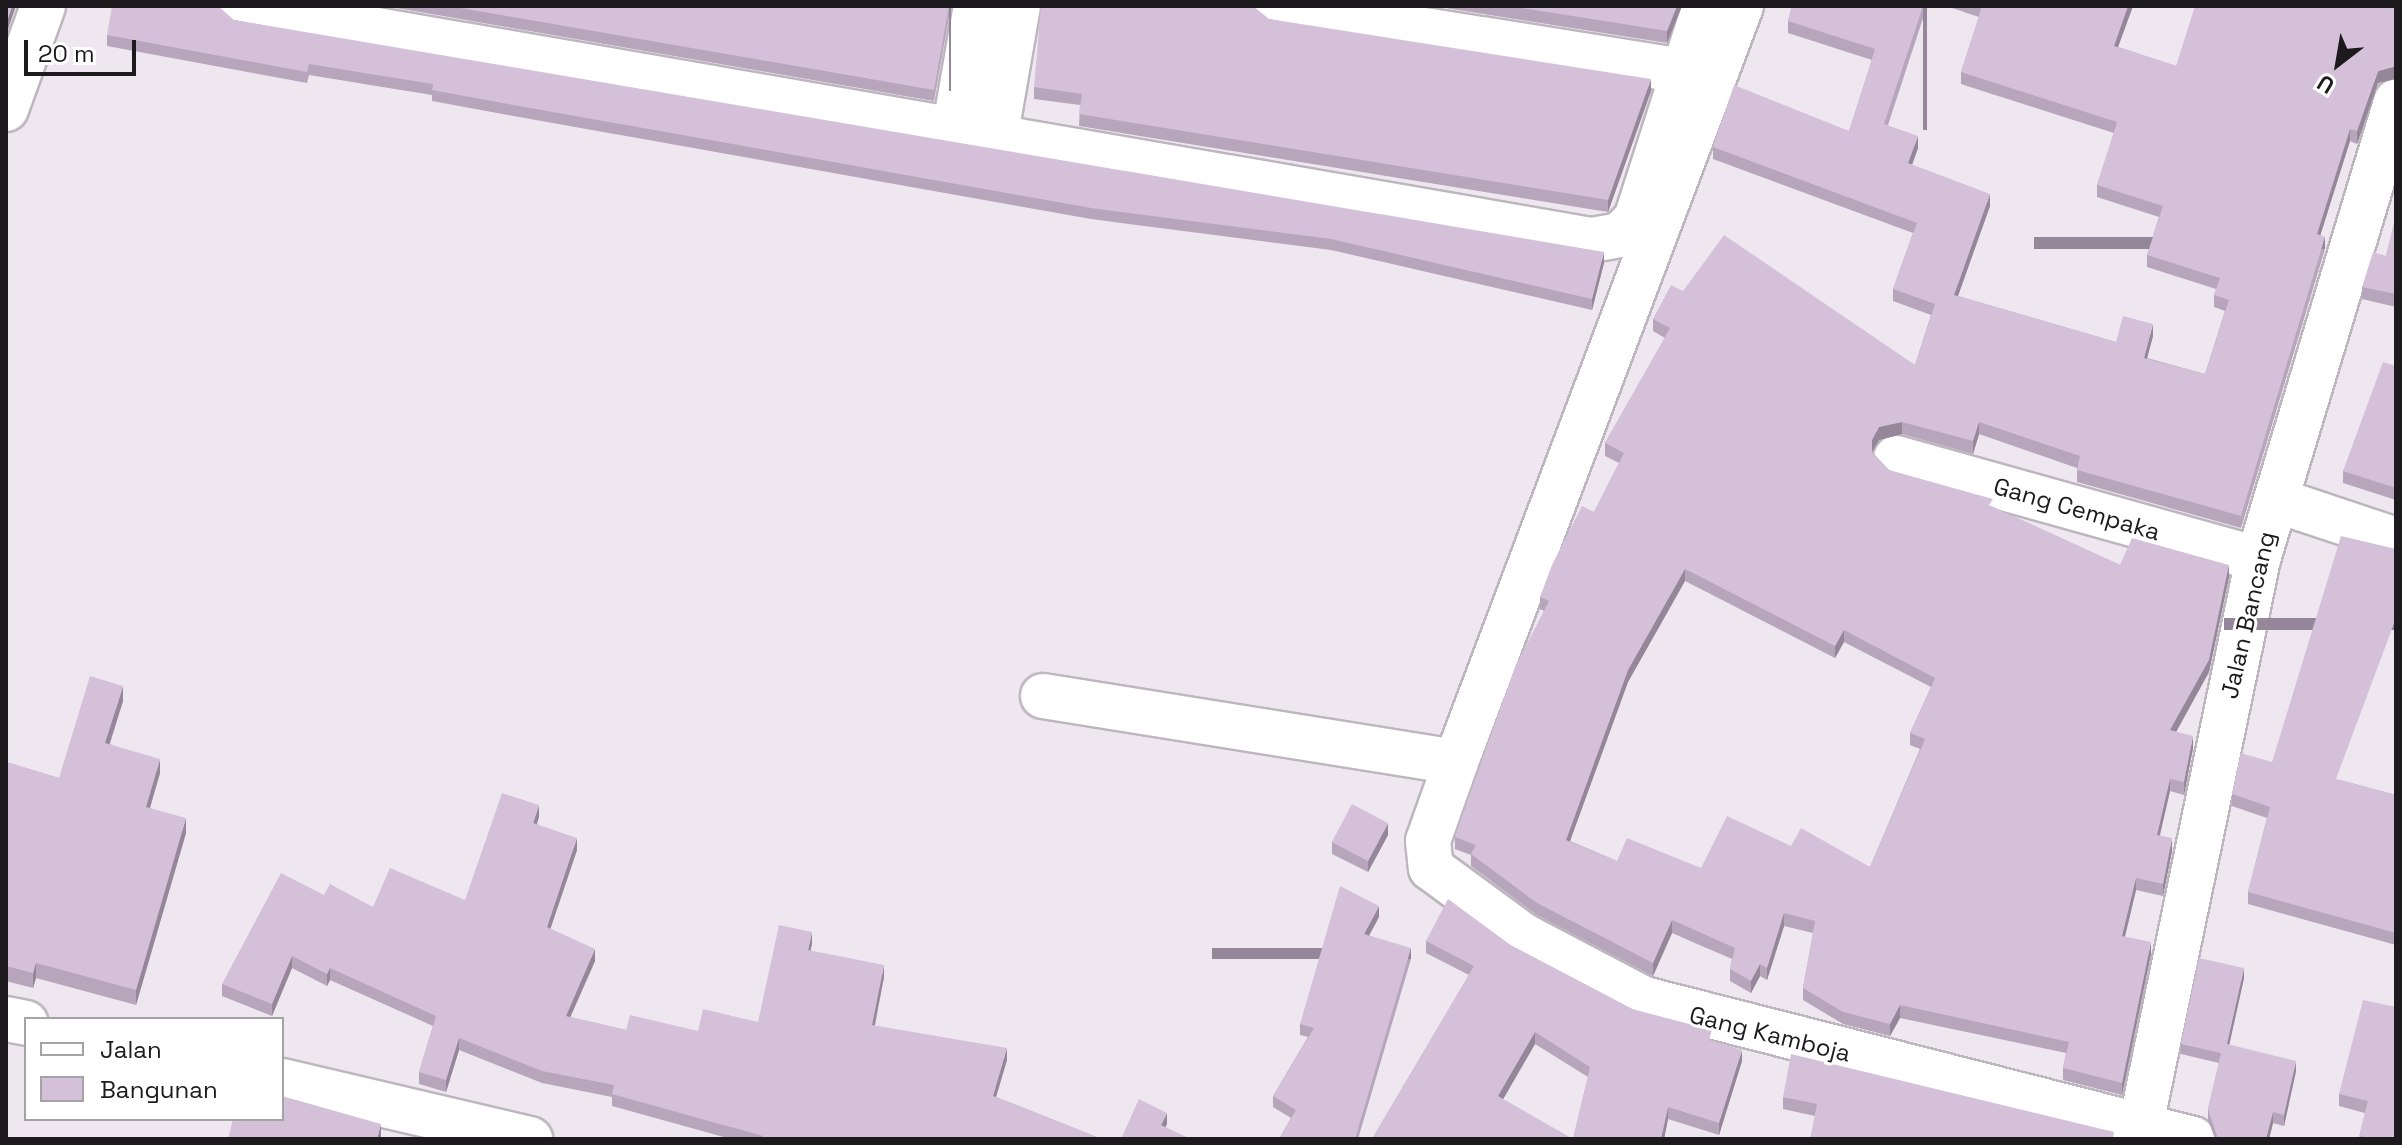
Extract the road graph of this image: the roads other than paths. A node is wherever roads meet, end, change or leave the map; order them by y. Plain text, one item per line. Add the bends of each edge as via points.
1 (43, 6) edge
2 (238, 6) edge
3 (976, 6) edge
4 (1018, 6) edge
5 (1273, 6) edge
6 (1705, 6) edge
7 (1741, 6) edge
8 (1701, 73) junction
9 (2396, 101) edge
10 (6, 109) edge
11 (976, 129) junction
12 (1896, 458) dead end
13 (2276, 500) junction
14 (2396, 540) edge
15 (2258, 559) junction
16 (1043, 696) dead end
17 (1456, 762) junction
18 (284, 1081) edge
19 (2139, 1133) edge
20 (530, 1139) edge
21 (2193, 1139) edge

1 - 10 street
2 - 11 street
3 - 11 street
4 - 11 street
5 - 8 street
6 - 8 street
7 - 8 street
8 - 11 street via 1636,219 1608,240
8 - 17 street
9 - 13 street, Jalan Bancang
12 - 15 street, Gang Cempaka
13 - 14 street
13 - 15 street, Jalan Bancang
15 - 19 street, Jalan Bancang
16 - 17 street
17 - 19 street, Gang Kamboja via 1428,841 1431,868 1524,936 1644,999
18 - 20 street
19 - 21 street, Gang Kamboja

